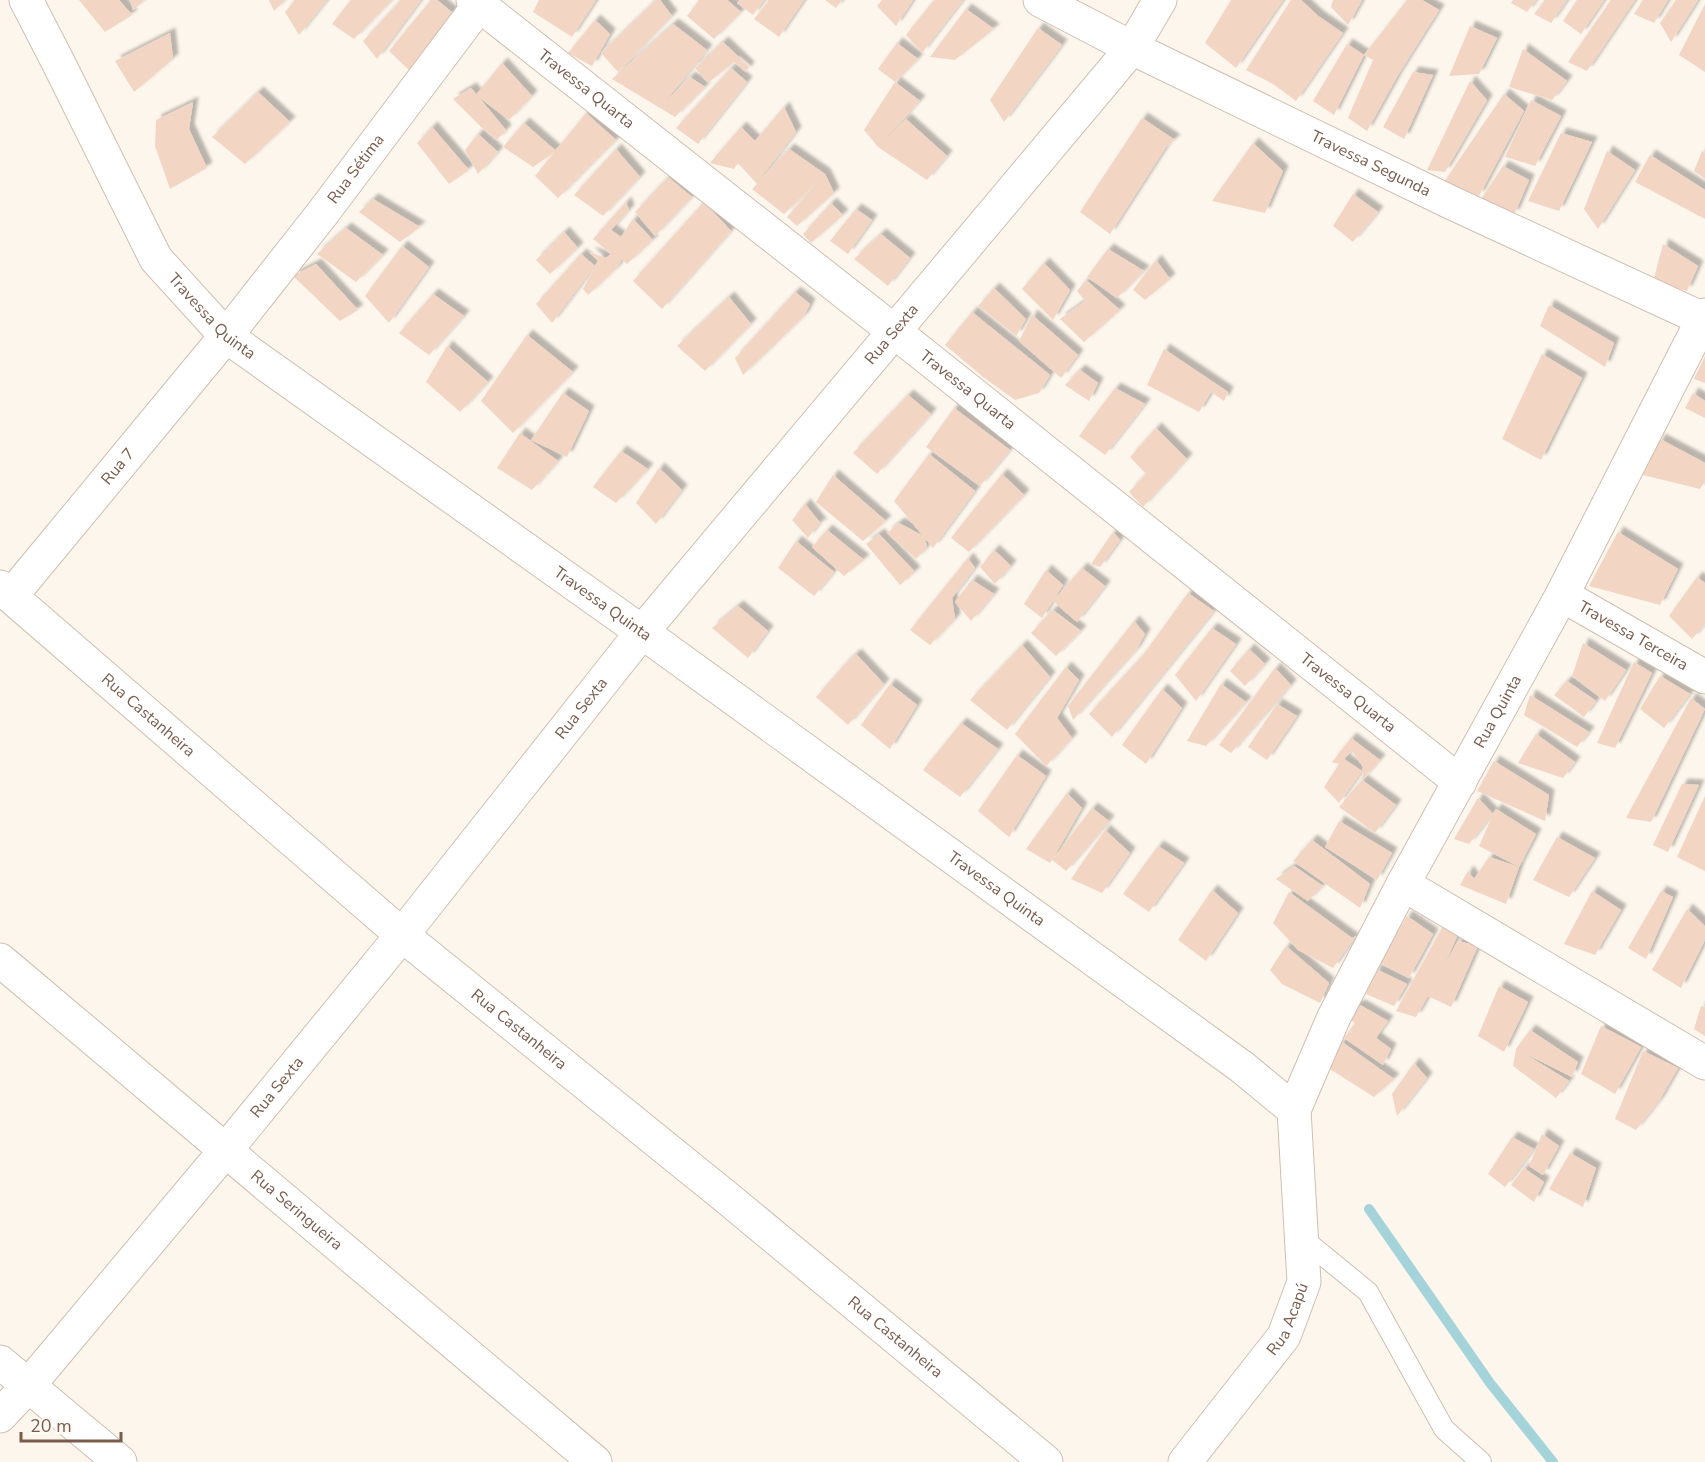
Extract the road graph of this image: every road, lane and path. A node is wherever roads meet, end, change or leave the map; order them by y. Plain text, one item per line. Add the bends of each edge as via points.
1 (26, 0) edge
2 (1040, 0) edge
3 (1160, 0) edge
4 (479, 2) edge
5 (1132, 48) junction
6 (1704, 318) edge
7 (895, 332) junction
8 (226, 336) junction
9 (5, 592) edge
10 (1562, 595) junction
11 (642, 632) junction
12 (1705, 677) edge
13 (1460, 782) junction
14 (1403, 884) junction
15 (402, 935) junction
16 (0, 960) edge
17 (1705, 1063) edge
18 (1294, 1110) junction
19 (225, 1151) junction
20 (1302, 1238) junction
21 (0, 1362) edge
22 (28, 1386) junction
23 (0, 1416) edge
24 (120, 1462) edge
25 (595, 1462) edge
26 (1046, 1462) edge
27 (1185, 1462) edge
28 (1481, 1462) edge

1 - 8 street, Travessa Quinta via 156,259
2 - 5 street, Travessa Segunda
3 - 5 street, Rua Sexta
4 - 7 street, Travessa Quarta
4 - 8 street, Rua Sétima
5 - 6 street, Travessa Segunda via 1450,202
5 - 7 street, Rua Sexta
6 - 10 street, Rua Quinta
7 - 11 street, Rua Sexta
7 - 13 street, Travessa Quarta
8 - 9 street, Rua 7
8 - 11 street, Travessa Quinta
9 - 15 street, Rua Castanheira
10 - 12 street, Travessa Terceira
10 - 13 street, Rua Quinta
11 - 15 street, Rua Sexta
11 - 18 street, Travessa Quinta via 1232,1060
13 - 14 street, Rua Quinta
14 - 17 street
14 - 18 street, Rua Quinta via 1334,1017
15 - 19 street, Rua Sexta
15 - 26 street, Rua Castanheira
16 - 19 street, Rua Seringueira
18 - 20 street, Rua Acapú
19 - 22 street, Rua Sexta
19 - 25 street, Rua Seringueira
20 - 27 street, Rua Acapú via 1304,1282 1284,1336
20 - 28 lane via 1368,1292 1444,1429
21 - 22 street
22 - 23 street, Rua Sexta
22 - 24 street

